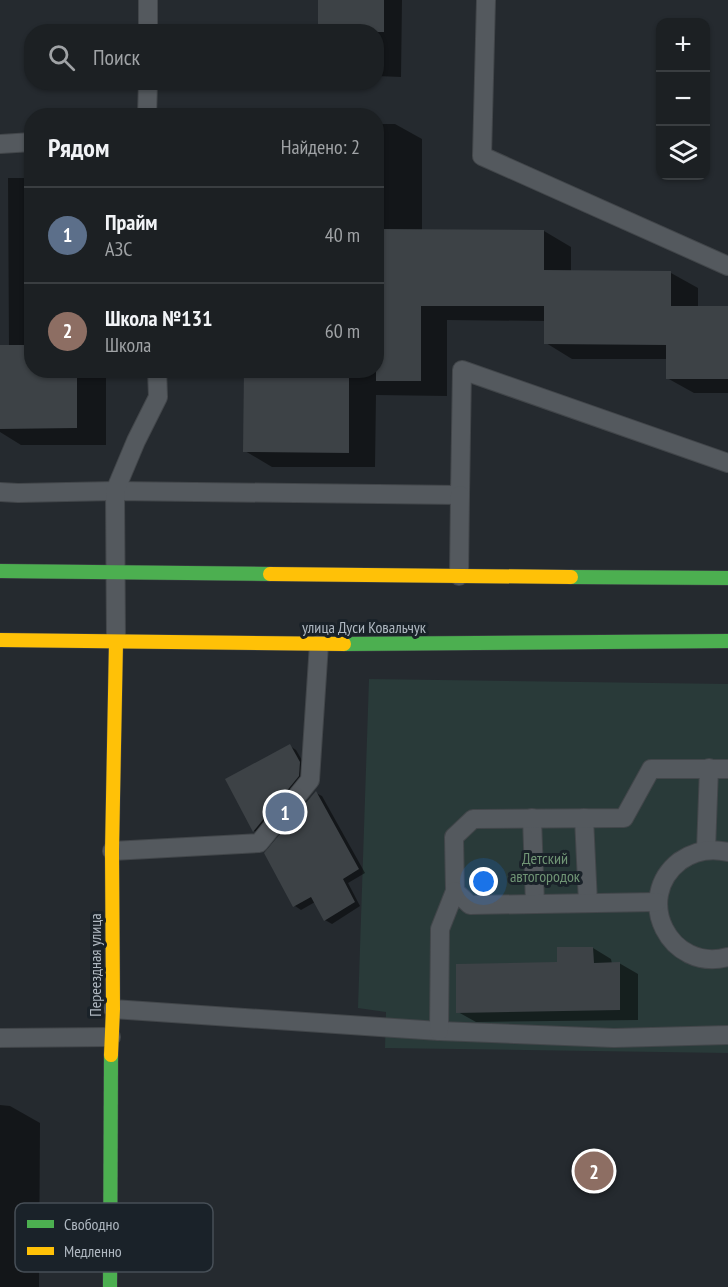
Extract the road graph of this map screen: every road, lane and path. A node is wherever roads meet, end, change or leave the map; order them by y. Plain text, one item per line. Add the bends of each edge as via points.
1 (148, 0) edge
2 (486, 0) edge
3 (148, 24) edge
4 (148, 90) edge
5 (147, 108) edge
6 (24, 142) edge
7 (0, 144) edge
8 (728, 266) edge
9 (157, 378) edge
10 (728, 463) edge
11 (115, 491) junction
12 (0, 492) edge
13 (460, 495) junction
14 (0, 571) edge
15 (116, 573) junction
16 (459, 576) junction
17 (728, 578) edge
18 (0, 640) edge
19 (728, 640) edge
20 (116, 642) junction
21 (319, 644) junction
22 (709, 768) junction
23 (728, 769) edge
24 (532, 818) junction
25 (584, 818) junction
26 (706, 850) junction
27 (112, 851) junction
28 (728, 852) edge
29 (455, 891) junction
30 (657, 902) junction
31 (588, 903) junction
32 (535, 904) junction
33 (728, 957) edge
34 (113, 1009) junction
35 (439, 1031) junction
36 (728, 1035) edge
37 (111, 1036) junction
38 (0, 1038) edge
39 (110, 1203) edge
40 (110, 1272) edge
41 (110, 1287) edge

1 - 3 lane
2 - 8 lane via 482,156
4 - 5 lane
6 - 7 lane
9 - 11 lane via 158,397
10 - 13 lane via 462,370
11 - 12 lane
11 - 13 lane
11 - 15 lane
13 - 16 lane
14 - 15 main road
15 - 16 main road
15 - 20 lane
16 - 17 main road
18 - 20 main road, улица Дуси Ковальчук
19 - 21 main road, улица Дуси Ковальчук
20 - 21 main road, улица Дуси Ковальчук
20 - 27 main road, Переездная улица
21 - 27 lane via 310,780 259,843
22 - 23 lane
22 - 25 lane via 651,769 624,818
22 - 26 lane
24 - 25 lane
24 - 29 lane via 474,819 454,837
24 - 32 lane
25 - 31 lane
26 - 28 lane
26 - 30 lane via 688,855 672,867
27 - 34 main road, Переездная улица
29 - 32 lane via 470,904
29 - 35 lane via 440,929
30 - 31 lane
30 - 33 lane via 660,921 669,938 683,951 700,958
31 - 32 lane
34 - 35 lane
34 - 37 main road, Переездная улица
35 - 36 lane via 614,1038
37 - 38 lane
37 - 39 main road, Переездная улица
40 - 41 main road, Переездная улица

